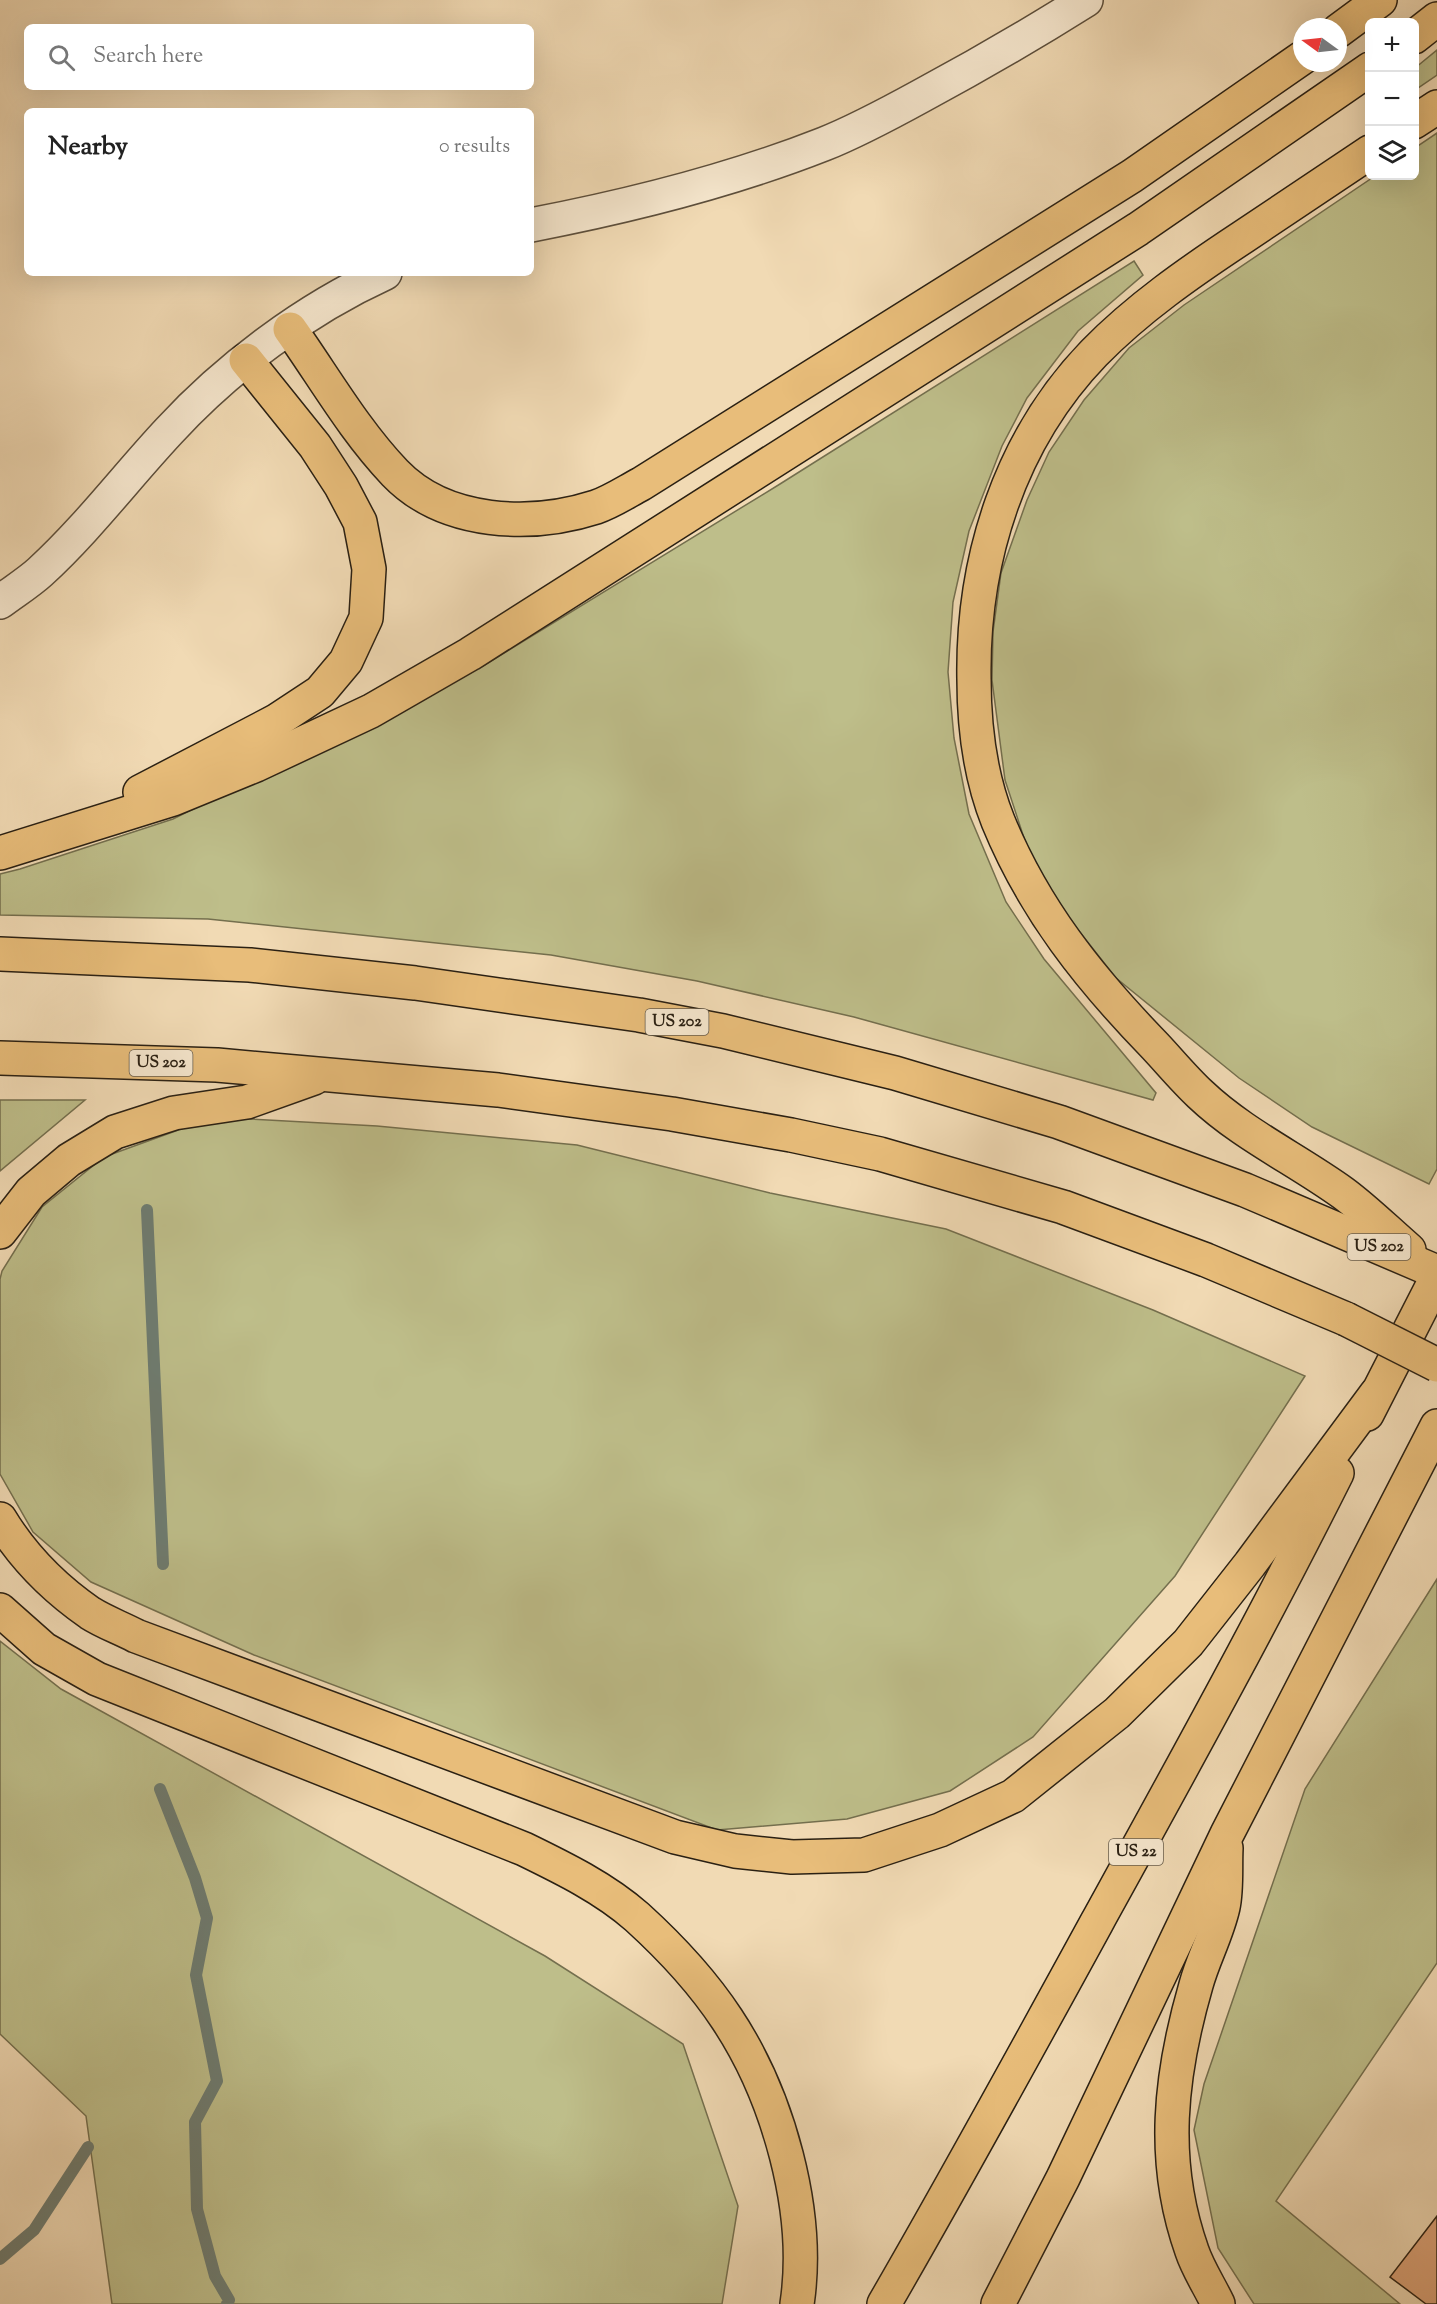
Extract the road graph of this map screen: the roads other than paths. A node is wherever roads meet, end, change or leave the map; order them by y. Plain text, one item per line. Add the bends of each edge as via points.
1 (1086, 0) edge
2 (1380, 0) edge
3 (1437, 19) edge
4 (1347, 24) edge
5 (1419, 33) edge
6 (1293, 64) edge
7 (1366, 72) edge
8 (1437, 107) edge
9 (1419, 119) edge
10 (1365, 155) edge
11 (534, 224) edge
12 (379, 276) edge
13 (290, 328) junction
14 (246, 360) junction
15 (0, 602) edge
16 (53, 838) junction
17 (0, 853) edge
18 (0, 954) edge
19 (0, 1058) edge
20 (322, 1075) junction
21 (0, 1232) edge
22 (1435, 1272) edge
23 (1437, 1365) edge
24 (1376, 1394) junction
25 (1437, 1426) edge
26 (0, 1519) edge
27 (0, 1610) edge
28 (1227, 1834) junction
29 (1013, 2289) edge
30 (796, 2304) edge
31 (884, 2304) edge
32 (998, 2304) edge
33 (1218, 2304) edge

1 - 11 street via 1002,52 824,144 725,179
2 - 4 highway
3 - 5 highway
6 - 13 highway via 1132,176 641,484 597,506 545,519 493,519 446,506 420,493 395,474 359,430
7 - 16 highway via 1138,229 470,654 371,711 256,765 173,800
8 - 9 highway
10 - 22 highway via 1137,312 1092,355 1060,394 1014,471 995,521 976,612 974,716 997,818 1026,879 1052,924 1113,1003 1201,1095 1264,1144 1344,1194
12 - 13 street
13 - 14 street
14 - 15 street via 169,431 40,572
14 - 16 highway via 315,446 360,522 369,569 366,618 346,661 320,692 276,721
16 - 17 highway
18 - 22 highway, US 202 via 261,966 415,983 723,1031 895,1073 1059,1122 1245,1190
19 - 20 highway, US 202 via 217,1065
20 - 21 highway via 247,1102 174,1113 115,1132 69,1160 39,1185
20 - 23 highway, US 202, bridge via 602,1103 880,1154 1063,1207 1206,1260 1346,1319
22 - 24 highway, US 22
24 - 26 highway via 1188,1643 1117,1713 1013,1796 940,1830 864,1855 792,1857 735,1851 675,1837 136,1636 92,1614 50,1581 14,1543
24 - 31 highway, US 22 via 1282,1583
25 - 28 highway
27 - 30 highway via 44,1649 97,1679 524,1849 578,1876 635,1916 687,1967 720,2010 759,2078 781,2136 796,2209
28 - 29 highway
28 - 33 highway via 1223,1906 1196,1983 1181,2042 1170,2125 1179,2211 1192,2253
29 - 32 highway

